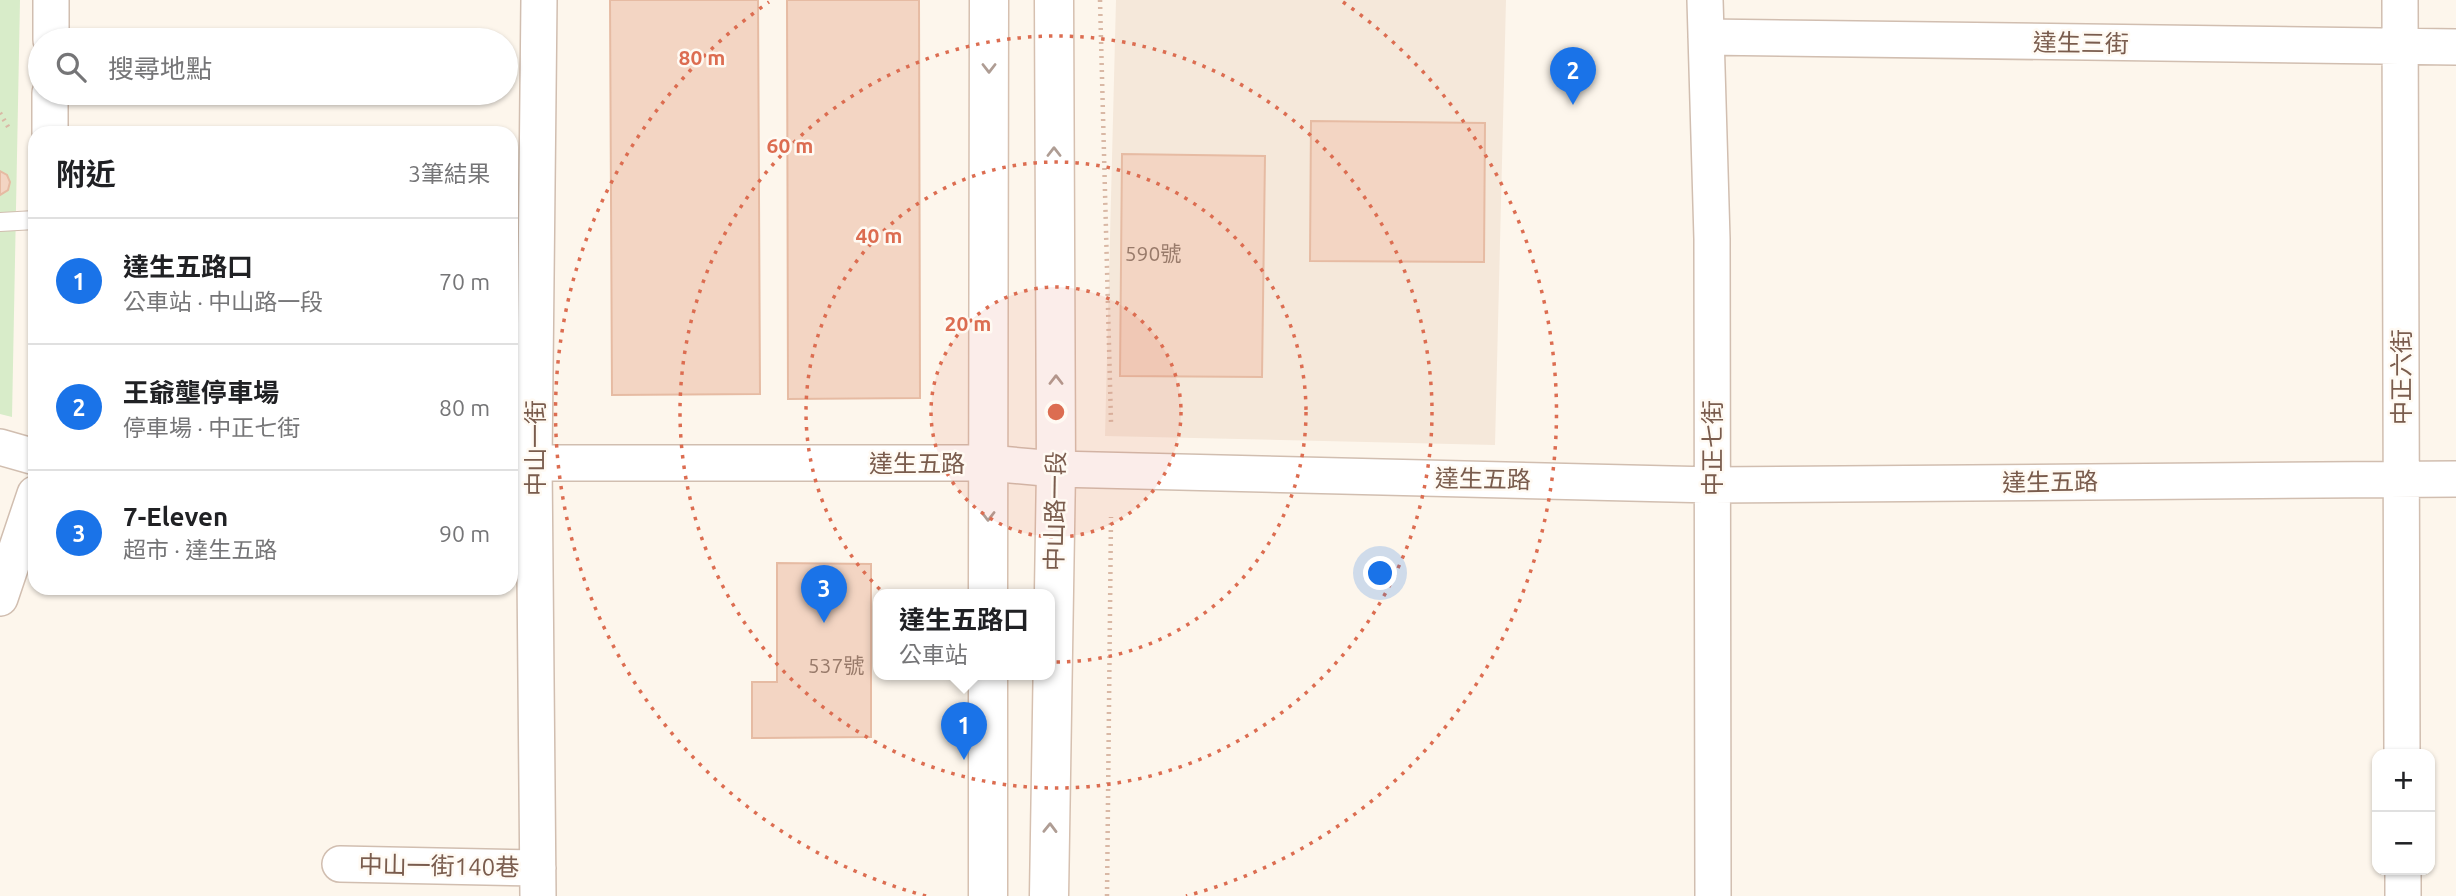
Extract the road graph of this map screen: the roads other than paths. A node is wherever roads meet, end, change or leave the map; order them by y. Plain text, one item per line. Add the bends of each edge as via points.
1 (51, 0) edge
2 (539, 0) edge
3 (989, 0) edge
4 (1054, 0) edge
5 (1705, 0) edge
6 (2400, 0) edge
7 (51, 28) edge
8 (1706, 37) junction
9 (2456, 47) edge
10 (2401, 48) junction
11 (50, 105) edge
12 (50, 126) edge
13 (28, 220) edge
14 (0, 222) edge
15 (0, 447) edge
16 (28, 455) edge
17 (522, 463) edge
18 (988, 463) junction
19 (1056, 470) junction
20 (2402, 479) junction
21 (2456, 479) edge
22 (1713, 485) junction
23 (28, 515) edge
24 (988, 589) edge
25 (1054, 589) edge
26 (0, 598) edge
27 (988, 680) edge
28 (1053, 680) edge
29 (2402, 749) edge
30 (340, 864) dead end
31 (2403, 875) edge
32 (538, 882) edge
33 (988, 896) edge
34 (1049, 896) edge
35 (1713, 896) edge
36 (2403, 896) edge

1 - 7 street
2 - 17 street, 中山一街
3 -> 18 street
19 -> 4 street, 中山路一段
5 - 8 street, 中正七街
6 - 10 street, 中正六街
8 - 10 street, 達生三街
8 - 22 street, 中正七街
9 - 10 street, 達生三街
10 - 20 street, 中正六街
11 - 12 street
13 - 14 lane
15 - 16 street
17 - 18 street, 達生五路
17 - 32 street, 中山一街
18 - 19 street, 達生五路
18 -> 24 street
19 - 22 street, 達生五路
25 -> 19 street, 中山路一段
20 - 21 street, 達生五路
20 - 22 street, 達生五路
20 - 29 street, 中正六街
22 - 35 street, 中正七街
23 - 26 street
27 - 33 street
34 -> 28 street, 中山路一段
30 - 32 street, 中山一街140巷
31 - 36 street

